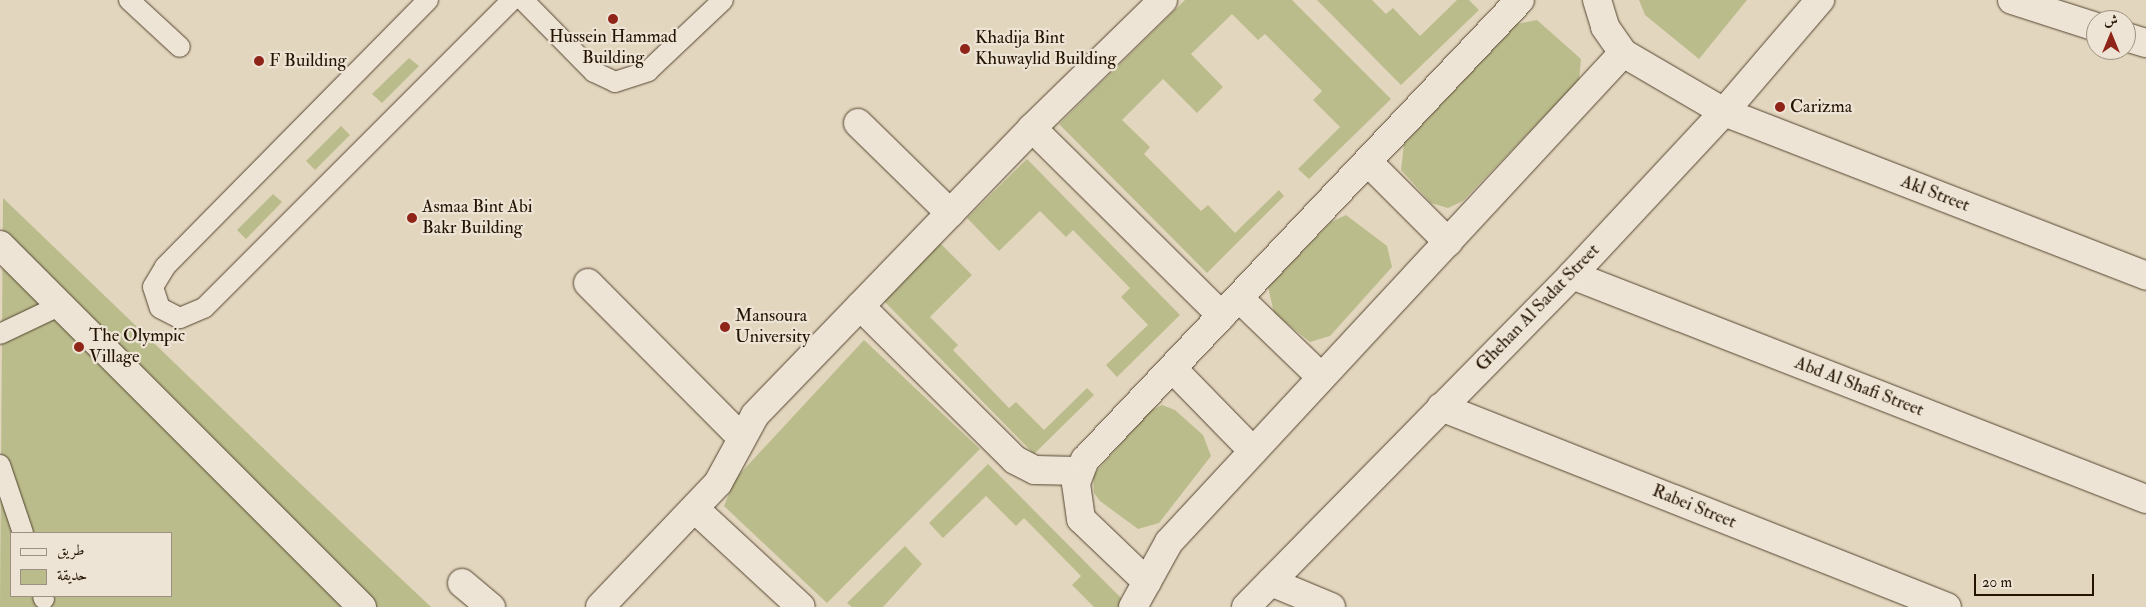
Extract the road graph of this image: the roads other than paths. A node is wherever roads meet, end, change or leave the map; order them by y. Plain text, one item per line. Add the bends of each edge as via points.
1 (129, 0) edge
2 (428, 0) edge
3 (512, 0) edge
4 (523, 0) edge
5 (724, 0) edge
6 (1163, 0) edge
7 (1520, 0) edge
8 (1598, 0) edge
9 (1820, 0) edge
10 (2012, 0) edge
11 (2086, 24) edge
12 (180, 47) dead end
13 (1623, 53) junction
14 (1724, 112) junction
15 (858, 123) dead end
16 (1032, 128) junction
17 (1369, 163) junction
18 (950, 213) junction
19 (1448, 242) junction
20 (3, 252) edge
21 (1572, 275) junction
22 (2146, 276) edge
23 (588, 283) dead end
24 (59, 306) junction
25 (860, 306) junction
26 (1231, 307) junction
27 (0, 334) edge
28 (1172, 368) junction
29 (1321, 377) junction
30 (1441, 407) junction
31 (742, 438) junction
32 (1253, 451) junction
33 (0, 465) edge
34 (1079, 472) junction
35 (2146, 499) edge
36 (695, 509) junction
37 (22, 532) edge
38 (1147, 582) junction
39 (1271, 582) junction
40 (462, 583) dead end
41 (362, 607) edge
42 (491, 607) edge
43 (600, 607) edge
44 (801, 607) edge
45 (1133, 607) edge
46 (1246, 607) edge
47 (1331, 607) edge
48 (1947, 607) edge

1 - 12 lane
2 - 3 lane via 165,267 153,287 160,308 180,318 204,308
4 - 5 lane via 594,72 615,82 648,71
6 - 16 street
7 - 17 street
8 - 13 street via 1605,27
9 - 14 street, Ghehan Al Sadat Street
10 - 11 street
13 - 14 street, Akl Street
13 - 19 street
14 - 21 street, Ghehan Al Sadat Street
14 - 22 street, Akl Street
15 - 18 street
16 - 18 street
16 - 26 street
17 - 19 street
17 - 26 street
18 - 25 street
19 - 29 street
20 - 24 street
21 - 30 street, Ghehan Al Sadat Street
21 - 35 street, Abd Al Shafi Street
23 - 31 street
24 - 27 lane
24 - 41 street
25 - 31 street via 755,415
25 - 34 street via 1014,460 1042,471
26 - 28 street
26 - 29 street
28 - 32 street
28 - 34 street via 1094,449
29 - 32 street
30 - 39 street, Ghehan Al Sadat Street
30 - 48 street, Rabei Street
31 - 36 street via 726,472
32 - 38 street via 1159,554
33 - 37 lane
34 - 38 street via 1075,495 1081,518
36 - 43 street
36 - 44 street
38 - 45 street
39 - 46 street, Ghehan Al Sadat Street
39 - 47 street
40 - 42 street

